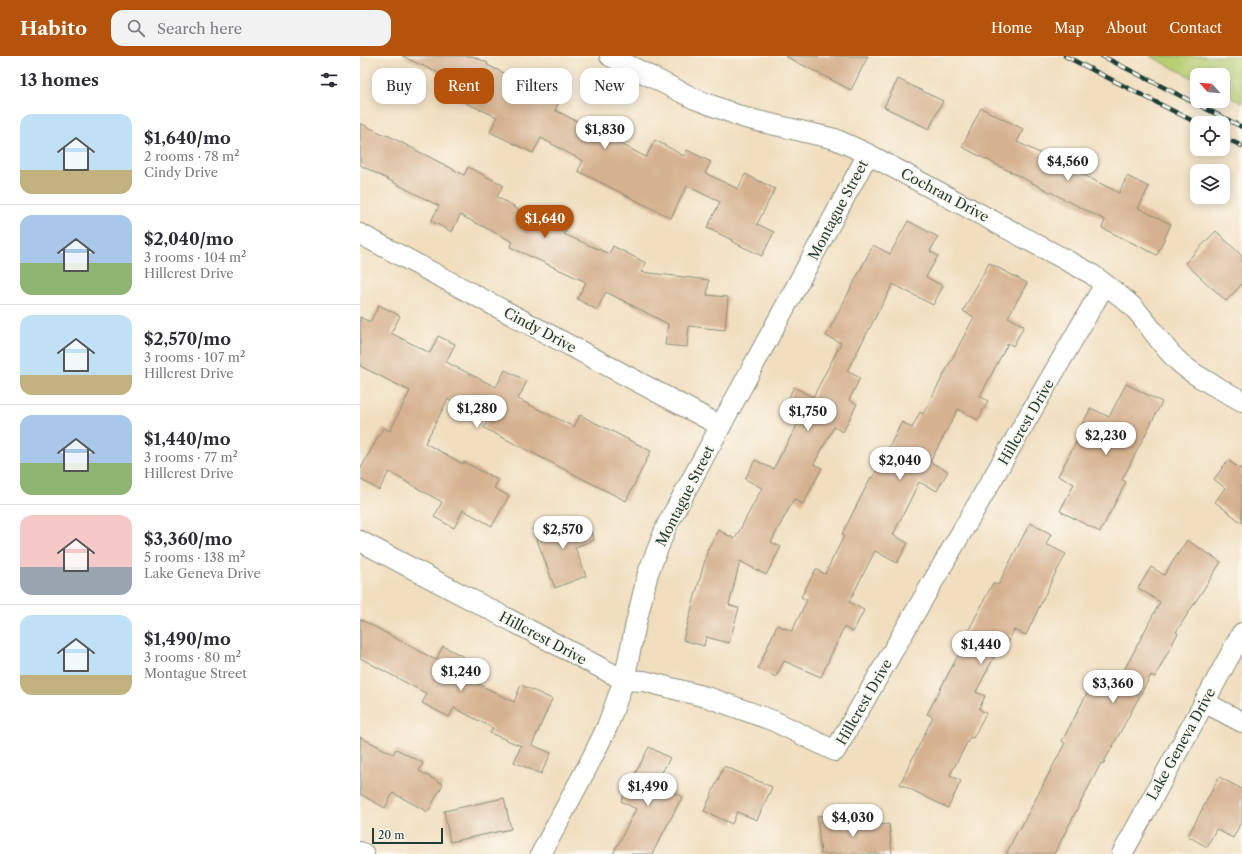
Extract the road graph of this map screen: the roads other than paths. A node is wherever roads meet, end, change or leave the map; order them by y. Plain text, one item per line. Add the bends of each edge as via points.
1 (610, 56) edge
2 (868, 154) junction
3 (360, 234) edge
4 (1105, 284) junction
5 (1242, 400) edge
6 (721, 426) junction
7 (360, 541) edge
8 (1242, 633) edge
9 (624, 680) junction
10 (1204, 702) junction
11 (1242, 722) edge
12 (360, 852) edge
13 (364, 854) edge
14 (540, 854) edge
15 (1122, 854) edge

1 - 2 street, Cochran Drive via 695,99 745,118 835,139
2 - 4 street, Cochran Drive
2 - 6 street, Montague Street
3 - 6 street, Cindy Drive
4 - 5 street, Cochran Drive via 1134,308 1178,362
4 - 9 street, Hillcrest Drive via 835,751 774,721 710,698 644,681
6 - 9 street, Montague Street via 667,525 648,573
7 - 9 street, Hillcrest Drive
8 - 10 street, Lake Geneva Drive
9 - 14 street, Montague Street via 607,727
10 - 11 street
10 - 15 street, Lake Geneva Drive
12 - 13 street

